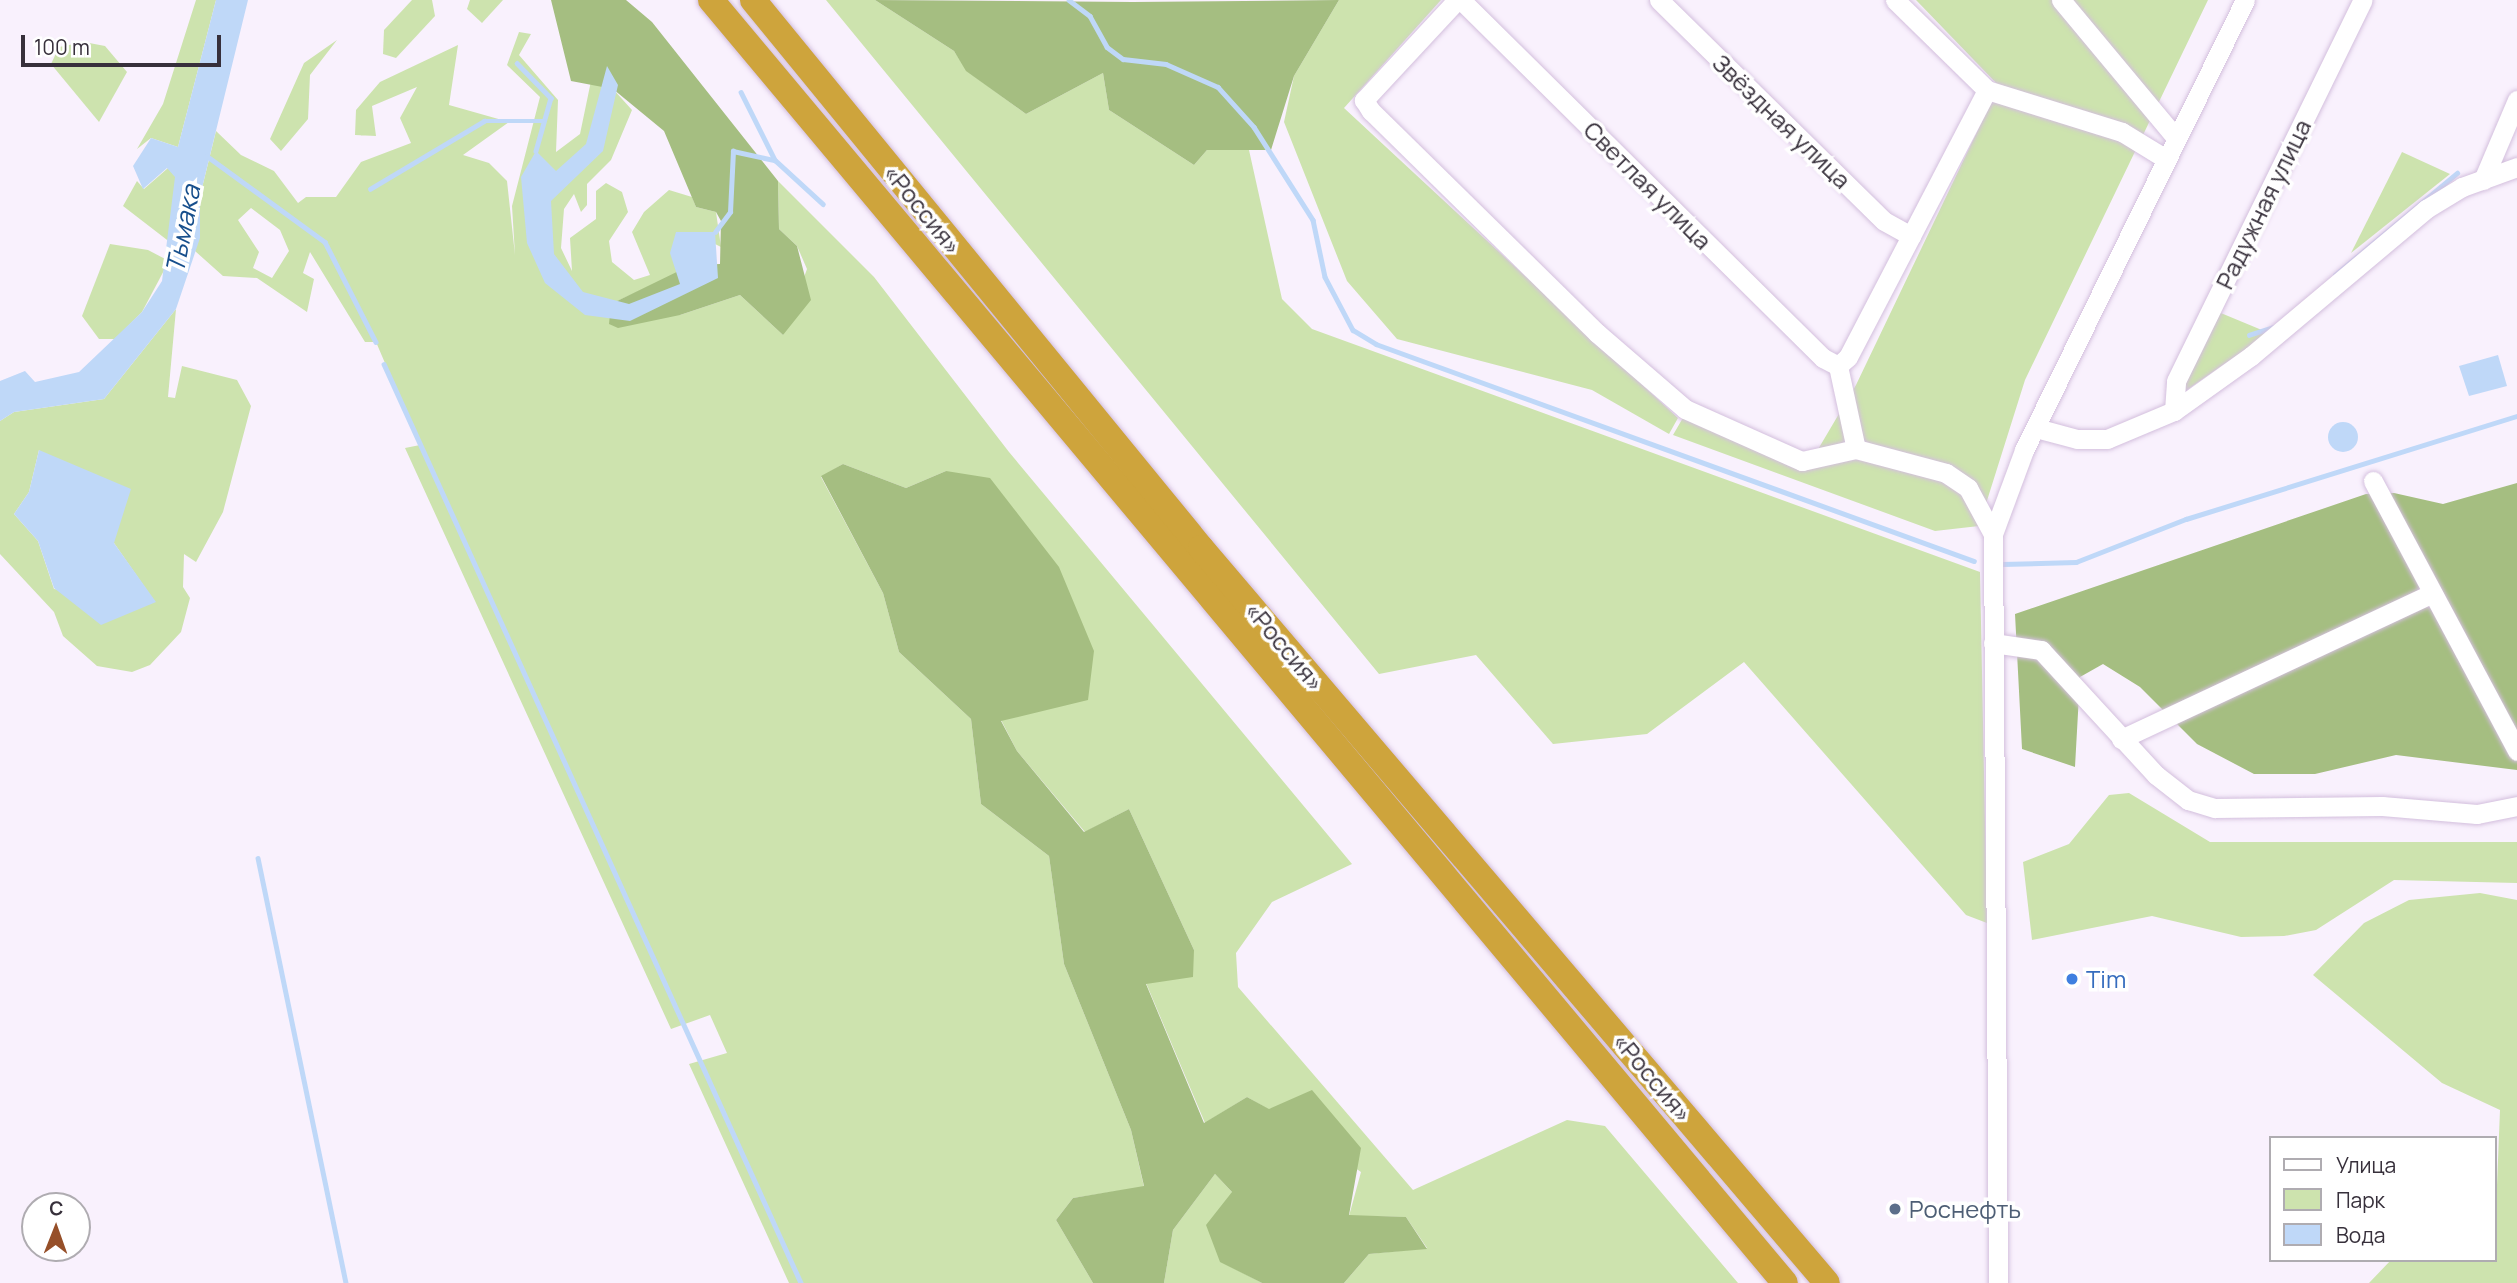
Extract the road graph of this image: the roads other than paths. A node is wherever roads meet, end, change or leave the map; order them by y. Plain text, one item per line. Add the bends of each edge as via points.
1 (711, 0) edge
2 (753, 0) edge
3 (1459, 0) edge
4 (1659, 0) edge
5 (1895, 0) edge
6 (2061, 0) edge
7 (2245, 0) edge
8 (2363, 0) edge
9 (1987, 90) junction
10 (2517, 100) edge
11 (2176, 138) junction
12 (2166, 159) junction
13 (2517, 167) edge
14 (2483, 180) junction
15 (1911, 236) junction
16 (1838, 366) junction
17 (2174, 411) junction
18 (2036, 428) junction
19 (1856, 449) junction
20 (2373, 481) dead end
21 (1993, 534) junction
22 (2432, 593) junction
23 (1993, 643) junction
24 (2121, 739) junction
25 (2517, 751) edge
26 (2517, 806) edge
27 (1784, 1283) edge
28 (1827, 1283) edge
29 (1998, 1283) edge

1 - 27 highway, «Россия»
2 - 28 highway, «Россия» via 1201,548
3 - 16 street, Светлая улица
3 - 19 street via 1364,100 1371,111 1597,333 1685,409 1802,461
4 - 15 street, Звёздная улица via 1884,221
5 - 9 street
6 - 11 street
7 - 11 street
8 - 17 street, Радужная улица via 2176,381
9 - 12 street via 2122,132
9 - 15 street
10 - 14 street
11 - 12 street
12 - 18 street
13 - 14 street
14 - 17 street via 2426,209 2251,356
15 - 16 street
16 - 19 street
17 - 18 street via 2107,439 2077,439
18 - 21 street
19 - 21 street via 1946,473 1968,488
20 - 22 street
21 - 23 street
22 - 24 street
22 - 25 street
23 - 24 street via 2041,650 2071,676
23 - 29 street
24 - 26 street via 2188,800 2214,808 2382,806 2477,814

